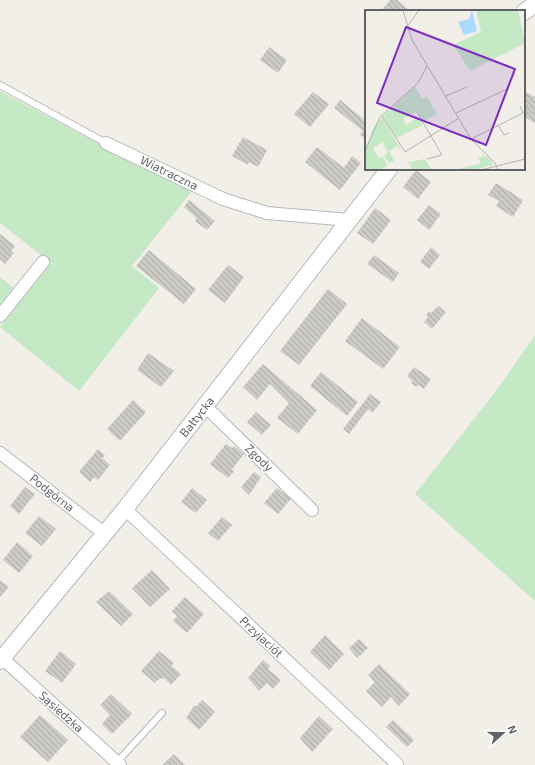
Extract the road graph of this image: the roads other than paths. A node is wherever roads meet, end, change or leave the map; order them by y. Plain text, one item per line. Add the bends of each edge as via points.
1 (535, 4) edge
2 (525, 11) edge
3 (0, 85) edge
4 (106, 143) joint
5 (388, 170) edge
6 (350, 220) junction
7 (43, 262) dead end
8 (0, 316) edge
9 (205, 406) junction
10 (0, 453) edge
11 (125, 509) junction
12 (312, 510) dead end
13 (105, 534) junction
14 (1, 659) edge
15 (162, 713) dead end
16 (118, 764) edge
17 (397, 764) edge

1 - 2 street
3 - 4 lane, Wiatraczna
4 - 6 street, Wiatraczna via 223,200 267,213
5 - 6 street, Bałtycka
6 - 9 street, Bałtycka
7 - 8 street
9 - 11 street, Bałtycka
9 - 12 street, Zgody
10 - 13 street, Podgórna
11 - 13 street, Bałtycka
11 - 17 street, Przyjaciół
13 - 14 street, Bałtycka
14 - 16 street, Sąsiedzka
15 - 16 lane

